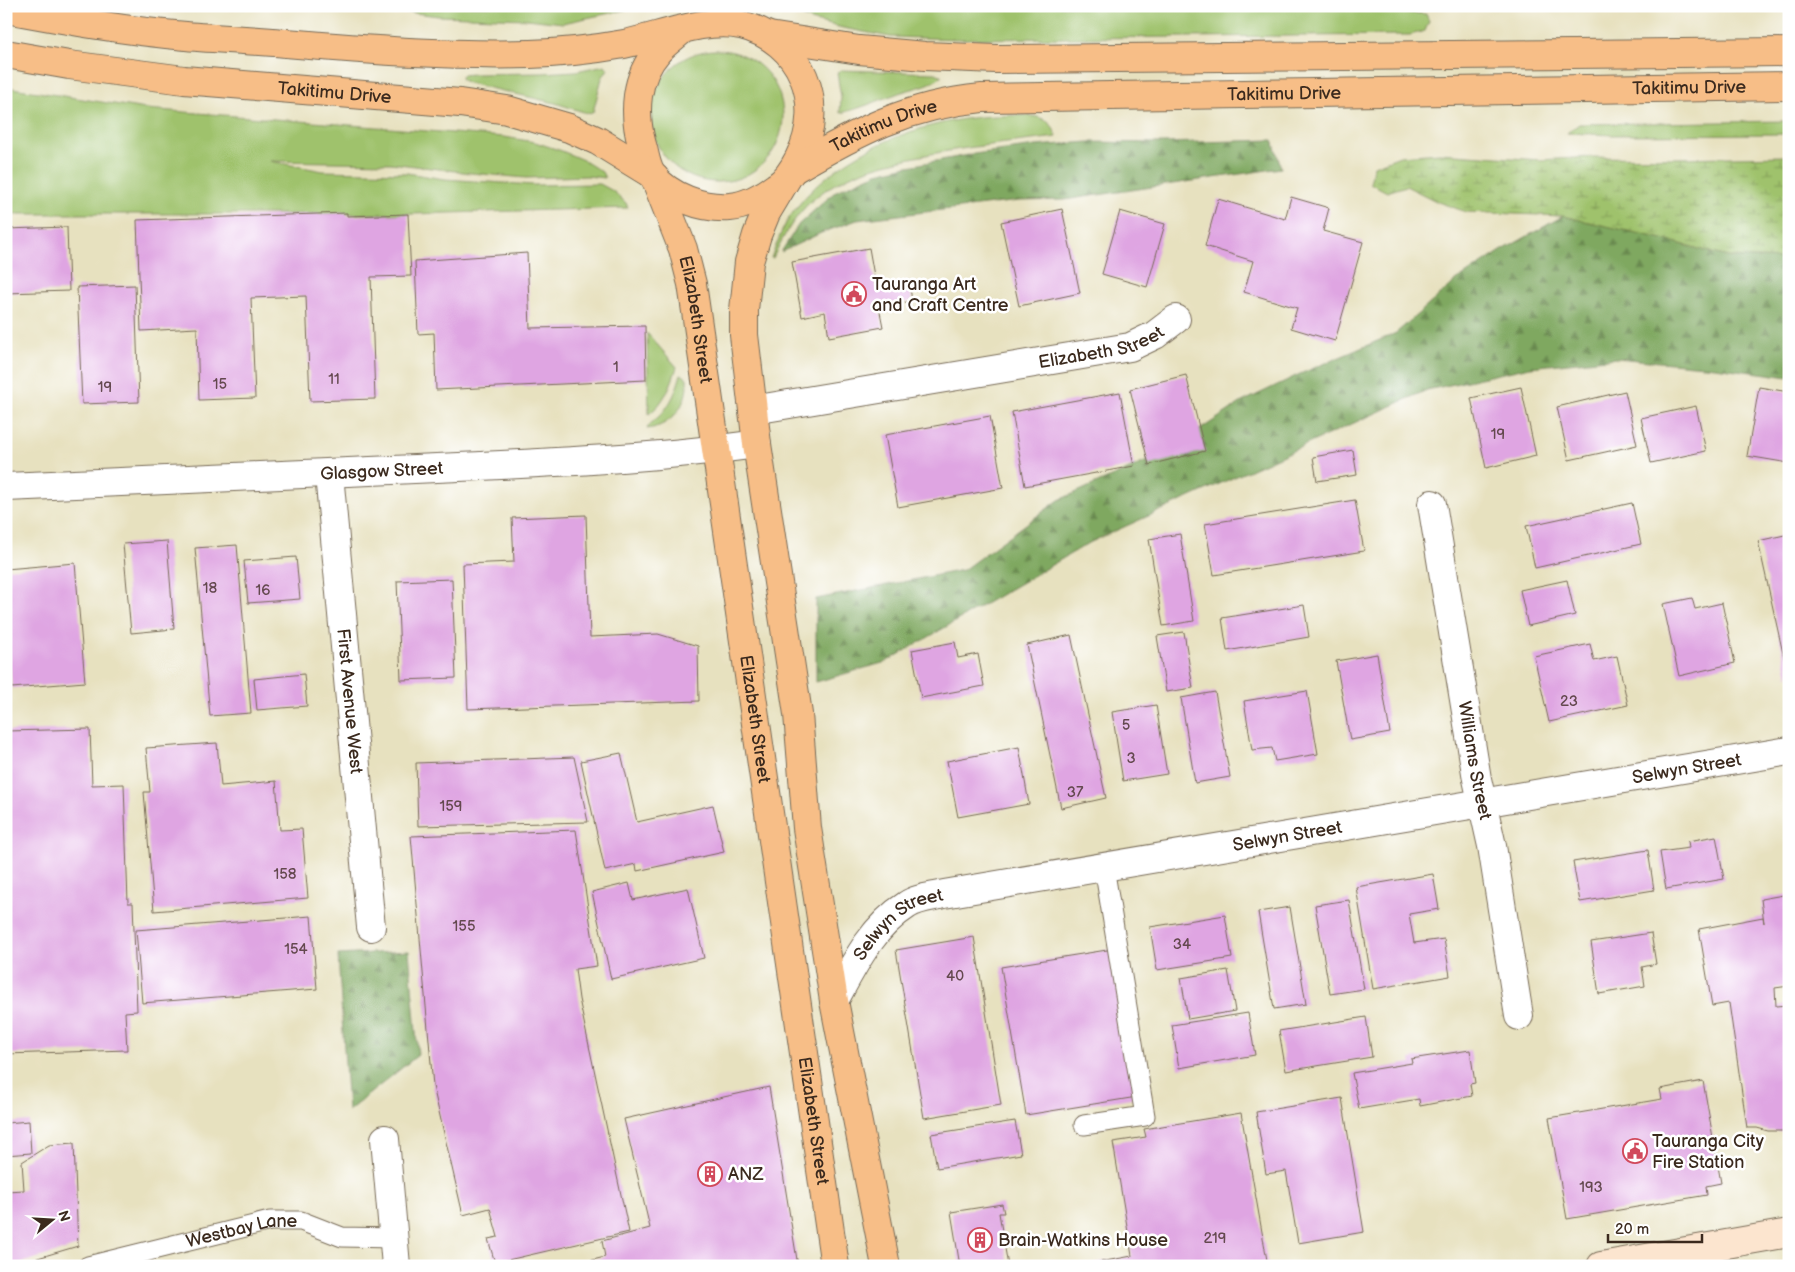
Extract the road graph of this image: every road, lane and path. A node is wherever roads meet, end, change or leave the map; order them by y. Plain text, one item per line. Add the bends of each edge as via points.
1 (6, 9) edge
2 (682, 30) junction
3 (769, 36) junction
4 (1789, 52) edge
5 (6, 54) edge
6 (1789, 86) edge
7 (791, 174) junction
8 (652, 175) junction
9 (1176, 319) dead end
10 (753, 410) junction
11 (757, 444) junction
12 (715, 450) junction
13 (329, 474) junction
14 (6, 486) edge
15 (1432, 504) dead end
16 (1789, 751) edge
17 (1483, 802) junction
18 (1104, 867) junction
19 (371, 927) dead end
20 (834, 1001) junction
21 (1519, 1016) dead end
22 (1084, 1125) dead end
23 (385, 1139) dead end
24 (1789, 1233) edge
25 (394, 1238) junction
26 (88, 1266) edge
27 (396, 1266) edge
28 (835, 1266) edge
29 (886, 1266) edge
30 (1601, 1266) edge

1 - 2 main road via 188,36 459,54 534,54 611,46
2 - 3 main road via 718,23 738,24
2 - 8 main road, Elizabeth Street via 656,53 643,75 636,100 637,126
3 - 4 main road via 858,50 996,59
3 - 7 main road via 793,57 809,93 810,128
5 - 8 main road, Takitimu Drive via 184,80 460,103 507,110 569,128 598,141
6 - 7 main road, Takitimu Drive via 982,98 921,108 885,121 844,139
7 - 8 main road, Takitimu Drive via 776,188 731,207 698,204 672,193
7 - 10 main road via 766,212 749,262 744,335
8 - 12 main road, Elizabeth Street via 683,249 692,284
9 - 10 street, Elizabeth Street via 1155,335 1130,347
10 - 11 main road
11 - 12 street, Glasgow Street
11 - 20 main road via 798,714 808,828
12 - 13 street, Glasgow Street via 613,459
12 - 28 main road, Elizabeth Street
13 - 14 street, Glasgow Street
13 - 19 street, First Avenue West
15 - 17 street, Williams Street
16 - 17 street, Selwyn Street
17 - 18 street, Selwyn Street
17 - 21 street, Williams Street
18 - 20 street, Selwyn Street via 944,894 908,904 862,951
18 - 22 lane via 1145,1116
20 - 29 main road
23 - 25 street
24 - 30 main road
25 - 26 lane, Westbay Lane via 342,1237 301,1221 270,1221
25 - 27 street

